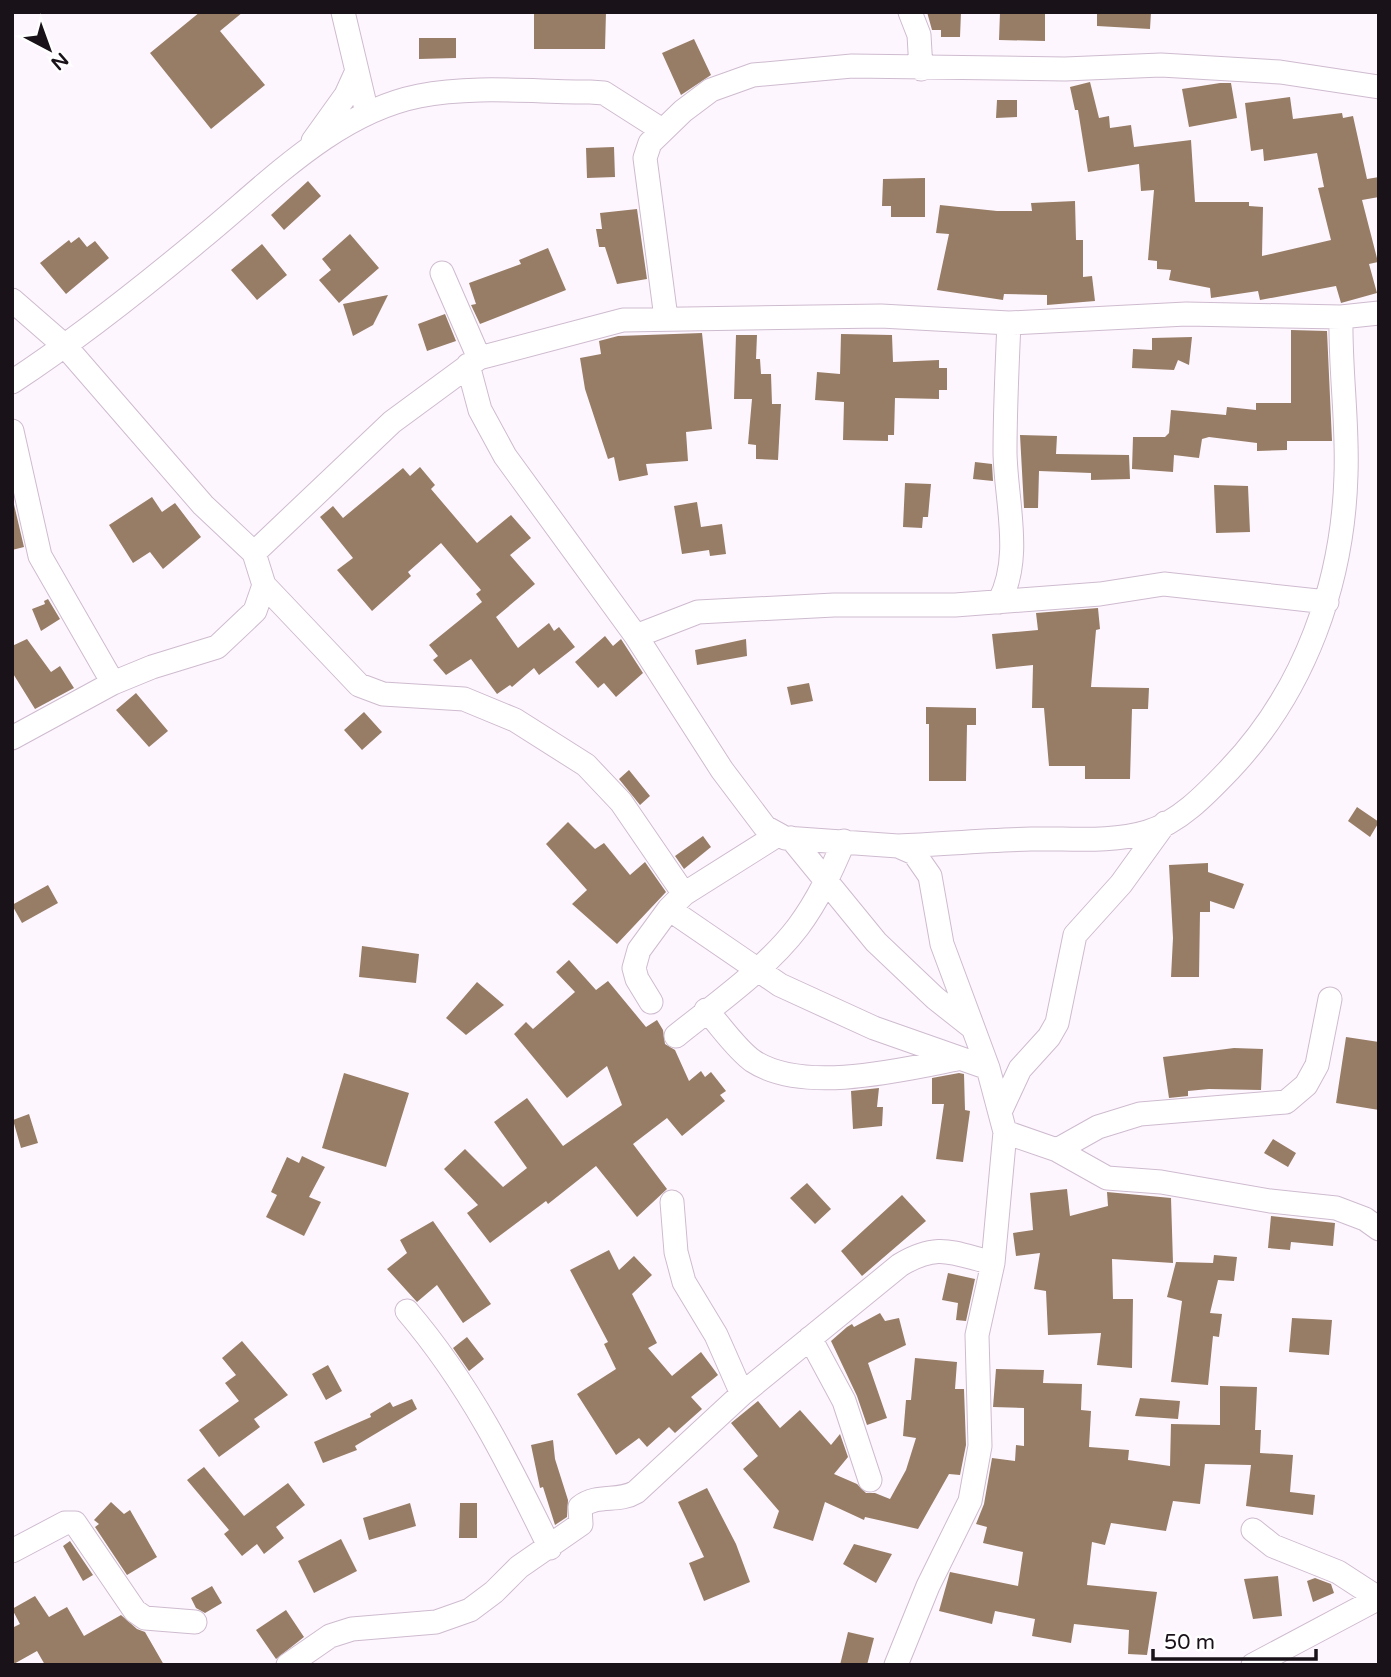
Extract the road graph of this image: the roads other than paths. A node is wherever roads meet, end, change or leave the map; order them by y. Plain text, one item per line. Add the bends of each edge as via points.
1 (343, 12) edge
2 (910, 12) edge
3 (921, 69) junction
4 (356, 73) junction
5 (1379, 87) edge
6 (367, 113) junction
7 (662, 130) junction
8 (305, 152) junction
9 (442, 274) dead end
10 (12, 300) edge
11 (1379, 313) edge
12 (1341, 317) junction
13 (666, 318) junction
14 (1009, 323) junction
15 (66, 347) junction
16 (473, 361) junction
17 (12, 382) edge
18 (12, 432) edge
19 (254, 553) junction
20 (264, 585) junction
21 (999, 602) junction
22 (1327, 603) junction
23 (636, 636) junction
24 (113, 683) junction
25 (12, 738) edge
26 (1165, 823) junction
27 (783, 837) junction
28 (844, 841) junction
29 (898, 846) junction
30 (827, 880) junction
31 (676, 902) junction
32 (755, 971) junction
33 (1330, 999) dead end
34 (651, 1002) dead end
35 (706, 1010) junction
36 (973, 1028) junction
37 (676, 1036) dead end
38 (957, 1059) junction
39 (988, 1068) junction
40 (1002, 1122) junction
41 (1057, 1150) junction
42 (672, 1202) dead end
43 (1379, 1229) edge
44 (993, 1264) junction
45 (407, 1311) dead end
46 (810, 1338) junction
47 (742, 1394) junction
48 (870, 1480) dead end
49 (1253, 1530) dead end
50 (550, 1548) junction
51 (12, 1551) edge
52 (1378, 1598) edge
53 (195, 1622) dead end
54 (288, 1665) edge
55 (896, 1665) edge
56 (1253, 1665) edge

1 - 4 street
2 - 3 street via 919,35
3 - 5 street via 1161,65 1280,72
3 - 7 street via 852,66 753,75 711,90
4 - 6 street
4 - 8 street via 346,95
6 - 7 street via 418,96 458,92 590,92 604,93
6 - 8 street
7 - 13 street via 650,143 645,158
8 - 15 street
9 - 16 street
10 - 15 street
11 - 12 street
12 - 14 street via 1186,314
12 - 22 street via 1346,477
13 - 14 street via 881,316
13 - 16 street via 623,320
14 - 21 street via 1005,445 1011,562 1008,585
15 - 17 street
15 - 19 street via 203,505
16 - 19 street via 392,422
16 - 23 street via 480,410 505,456
18 - 24 street via 40,556
19 - 20 street
20 - 24 street via 255,611 217,647
20 - 31 street via 359,685 383,694 464,699 515,720 586,765 621,802
21 - 22 street via 1164,584
21 - 23 street via 698,612
22 - 26 street via 1307,658 1254,744 1203,797
23 - 27 street via 753,813
24 - 25 street
26 - 29 street via 1122,837
26 - 40 street via 1121,884 1075,934 1057,1023 1020,1069
27 - 28 street
27 - 30 street
27 - 31 street
28 - 29 street
28 - 30 street
29 - 36 street via 914,853 930,876 942,944
30 - 32 street via 796,930
30 - 36 street via 876,942
31 - 32 street
31 - 34 street via 639,950 634,968
32 - 35 street
32 - 38 street via 874,1028
33 - 41 street via 1317,1065 1306,1085 1286,1102 1140,1114 1098,1127
35 - 37 street
35 - 38 street via 753,1061 791,1077 893,1072
36 - 39 street
38 - 39 street
39 - 40 street
40 - 41 street
40 - 44 street
41 - 43 street via 1107,1178 1336,1208
42 - 47 street via 684,1282 716,1335
44 - 46 street via 933,1250 918,1254
44 - 55 street via 977,1335 980,1446 970,1501
45 - 50 street via 485,1417
46 - 47 street
46 - 48 street via 844,1401
47 - 50 street via 636,1492 596,1498 580,1507 581,1524
49 - 52 street via 1273,1546 1338,1572
50 - 54 street via 519,1567 470,1610 436,1622 352,1629 330,1636
51 - 53 street via 65,1523 75,1523 135,1611 145,1618
52 - 56 street

